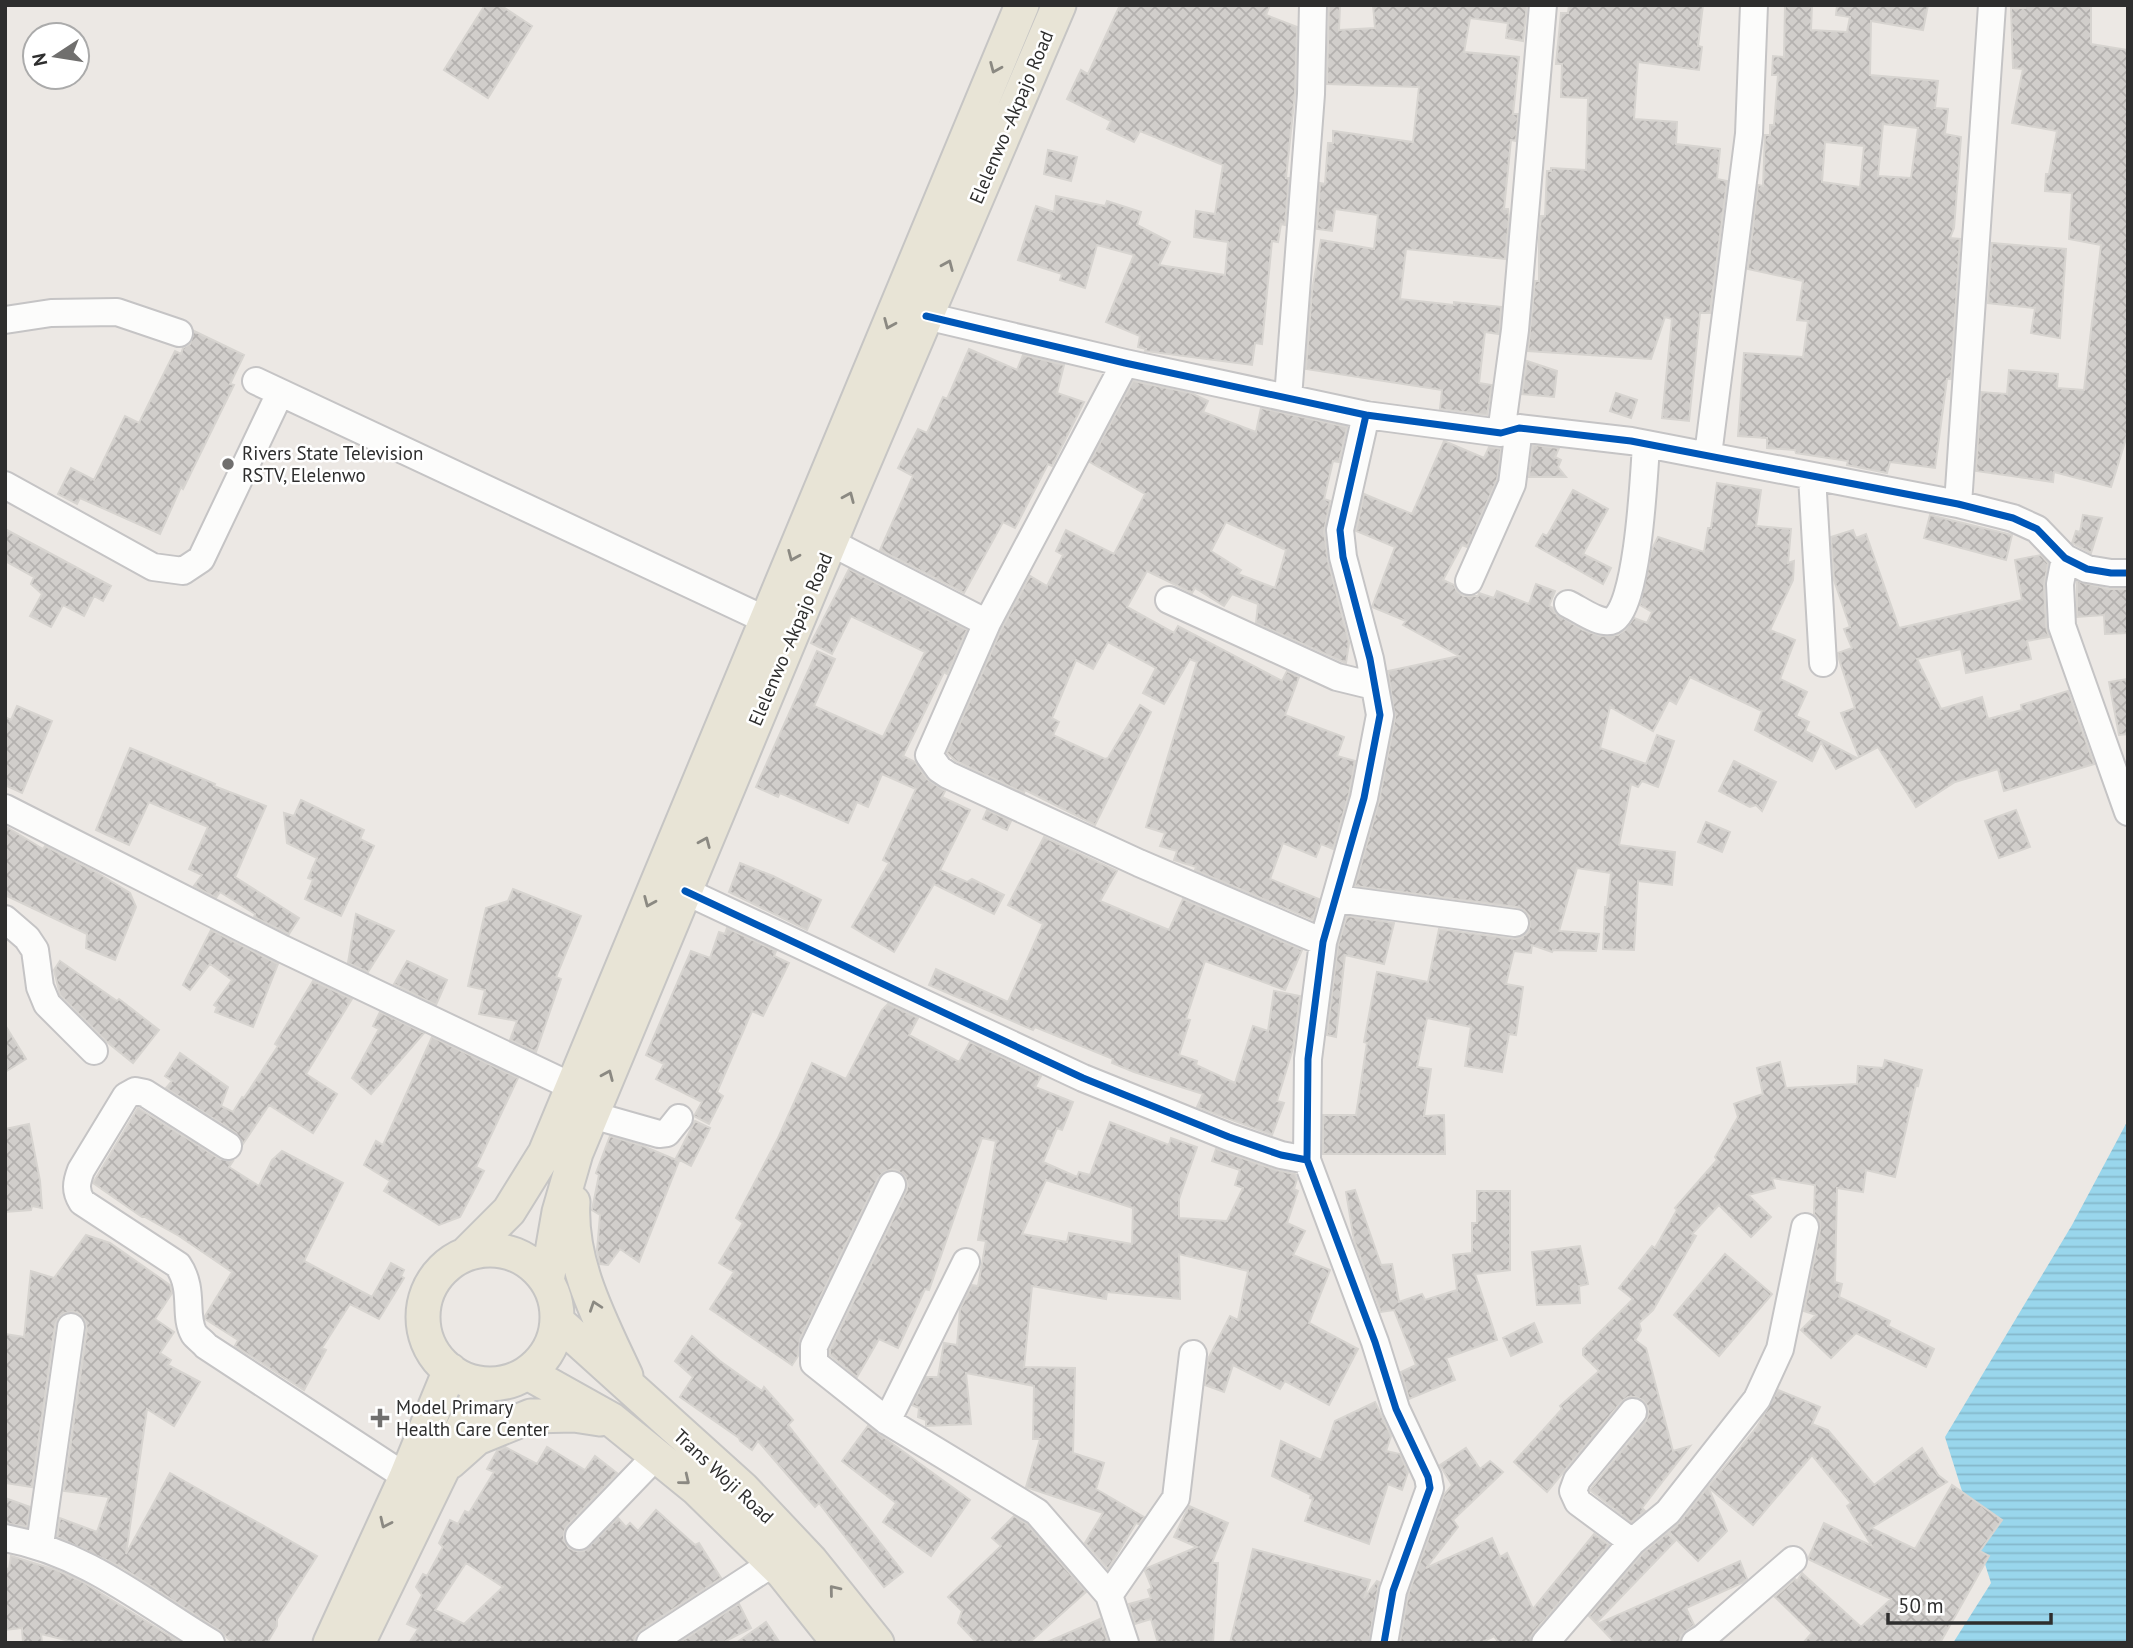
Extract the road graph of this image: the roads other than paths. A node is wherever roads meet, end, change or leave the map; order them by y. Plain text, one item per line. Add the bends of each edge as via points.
1 (1021, 5) edge
2 (1059, 5) edge
3 (1313, 5) edge
4 (1543, 5) edge
5 (1754, 5) edge
6 (1993, 5) edge
7 (926, 316) junction
8 (5, 320) edge
9 (179, 333) dead end
10 (1125, 363) junction
11 (256, 381) dead end
12 (280, 393) junction
13 (1288, 398) junction
14 (1366, 415) junction
15 (1510, 430) junction
16 (1646, 444) junction
17 (1708, 455) junction
18 (1812, 475) junction
19 (5, 485) edge
20 (1958, 504) junction
21 (830, 542) junction
22 (2065, 558) junction
23 (2128, 573) edge
24 (1469, 581) dead end
25 (1169, 600) dead end
26 (1569, 604) dead end
27 (766, 620) junction
28 (988, 623) junction
29 (1823, 663) dead end
30 (1374, 686) junction
31 (5, 808) edge
32 (2128, 812) edge
33 (685, 891) junction
34 (1337, 899) junction
35 (5, 919) edge
36 (1515, 923) dead end
37 (1323, 942) junction
38 (94, 1051) dead end
39 (573, 1087) junction
40 (592, 1115) junction
41 (679, 1118) dead end
42 (228, 1146) dead end
43 (576, 1153) junction
44 (1307, 1160) junction
45 (892, 1185) dead end
46 (1805, 1227) dead end
47 (468, 1252) junction
48 (965, 1262) dead end
49 (547, 1280) junction
50 (558, 1322) junction
51 (71, 1327) dead end
52 (1193, 1354) dead end
53 (450, 1370) junction
54 (528, 1373) junction
55 (484, 1384) junction
56 (633, 1391) junction
57 (1633, 1412) dead end
58 (612, 1420) junction
59 (887, 1421) junction
60 (656, 1456) junction
61 (446, 1465) junction
62 (406, 1477) junction
63 (579, 1536) dead end
64 (5, 1538) edge
65 (1632, 1542) junction
66 (40, 1545) junction
67 (1793, 1560) dead end
68 (773, 1563) junction
69 (1109, 1595) junction
70 (212, 1643) edge
71 (330, 1643) edge
72 (358, 1643) edge
73 (650, 1643) edge
74 (839, 1643) edge
75 (877, 1643) edge
76 (1125, 1643) edge
77 (1384, 1643) edge
78 (1545, 1643) edge
79 (1695, 1643) edge

1 -> 27 main road, Elelenwo -Akpajo Road
7 -> 2 main road, Elelenwo -Akpajo Road
3 - 13 street via 1311,94
4 - 15 street
5 - 17 street via 1749,134
6 - 20 street
7 - 10 street
21 -> 7 main road, Elelenwo -Akpajo Road
8 - 9 street via 51,313 117,312
10 - 13 street
10 - 28 street
11 - 12 street
12 - 19 street via 201,559 183,571 153,567
12 - 27 street
13 - 14 street
14 - 15 street
14 - 30 street via 1340,530
15 - 16 street
15 - 24 street via 1512,484
16 - 17 street
16 - 26 street via 1638,548 1621,613 1604,621
17 - 18 street
18 - 20 street
18 - 29 street
20 - 22 street via 2037,528
21 - 28 street
33 -> 21 main road, Elelenwo -Akpajo Road
22 - 23 street via 2087,569
22 - 32 street via 2060,584 2062,626
25 - 30 street via 1337,677
27 -> 39 main road, Elelenwo -Akpajo Road
28 - 37 street via 932,744 929,755 939,769 1139,863
30 - 34 street via 1380,715
31 - 39 street via 283,949
40 -> 33 main road, Elelenwo -Akpajo Road
33 - 44 street via 1083,1078 1229,1137
34 - 36 street
34 - 37 street
35 - 38 street via 36,950 47,1004
37 - 44 street via 1308,1059
39 - 47 main road, Elelenwo -Akpajo Road via 545,1153 509,1211
40 - 41 street via 659,1134 667,1133
40 - 43 main road, Elelenwo -Akpajo Road
42 - 62 street via 135,1091 126,1096 81,1170 77,1194 82,1202 178,1265 186,1277 194,1335 206,1346
43 - 49 main road, Elelenwo -Akpajo Road
56 -> 43 main road via 596,1313 579,1260 572,1214
44 - 77 street via 1396,1409 1430,1488 1392,1591
45 - 59 street via 812,1353 814,1363
46 - 65 street via 1780,1349 1757,1399 1668,1512
47 - 49 main road via 491,1249 513,1253 533,1264
47 - 53 main road via 448,1264 433,1281 425,1302 424,1325 430,1347
48 - 59 street
49 - 50 main road via 556,1300
50 - 54 main road via 553,1343
50 - 56 main road, Trans Woji Road
51 - 66 street
52 - 69 street via 1176,1498
53 - 55 main road
53 - 62 main road
54 - 55 main road via 505,1383
54 - 58 main road, Trans Woji Road
55 - 61 main road
75 -> 56 main road, Trans Woji Road via 811,1561 743,1489
57 - 65 street via 1573,1491 1578,1502
58 - 60 main road, Trans Woji Road
58 - 61 main road via 531,1416 477,1438
59 - 69 street via 1037,1512
60 - 63 street
60 -> 68 main road, Trans Woji Road
61 - 72 main road
62 -> 71 main road
64 - 66 street
65 - 78 street
66 - 70 street via 103,1573
67 - 79 street
68 - 73 street
68 - 74 main road, Trans Woji Road
69 - 76 street

